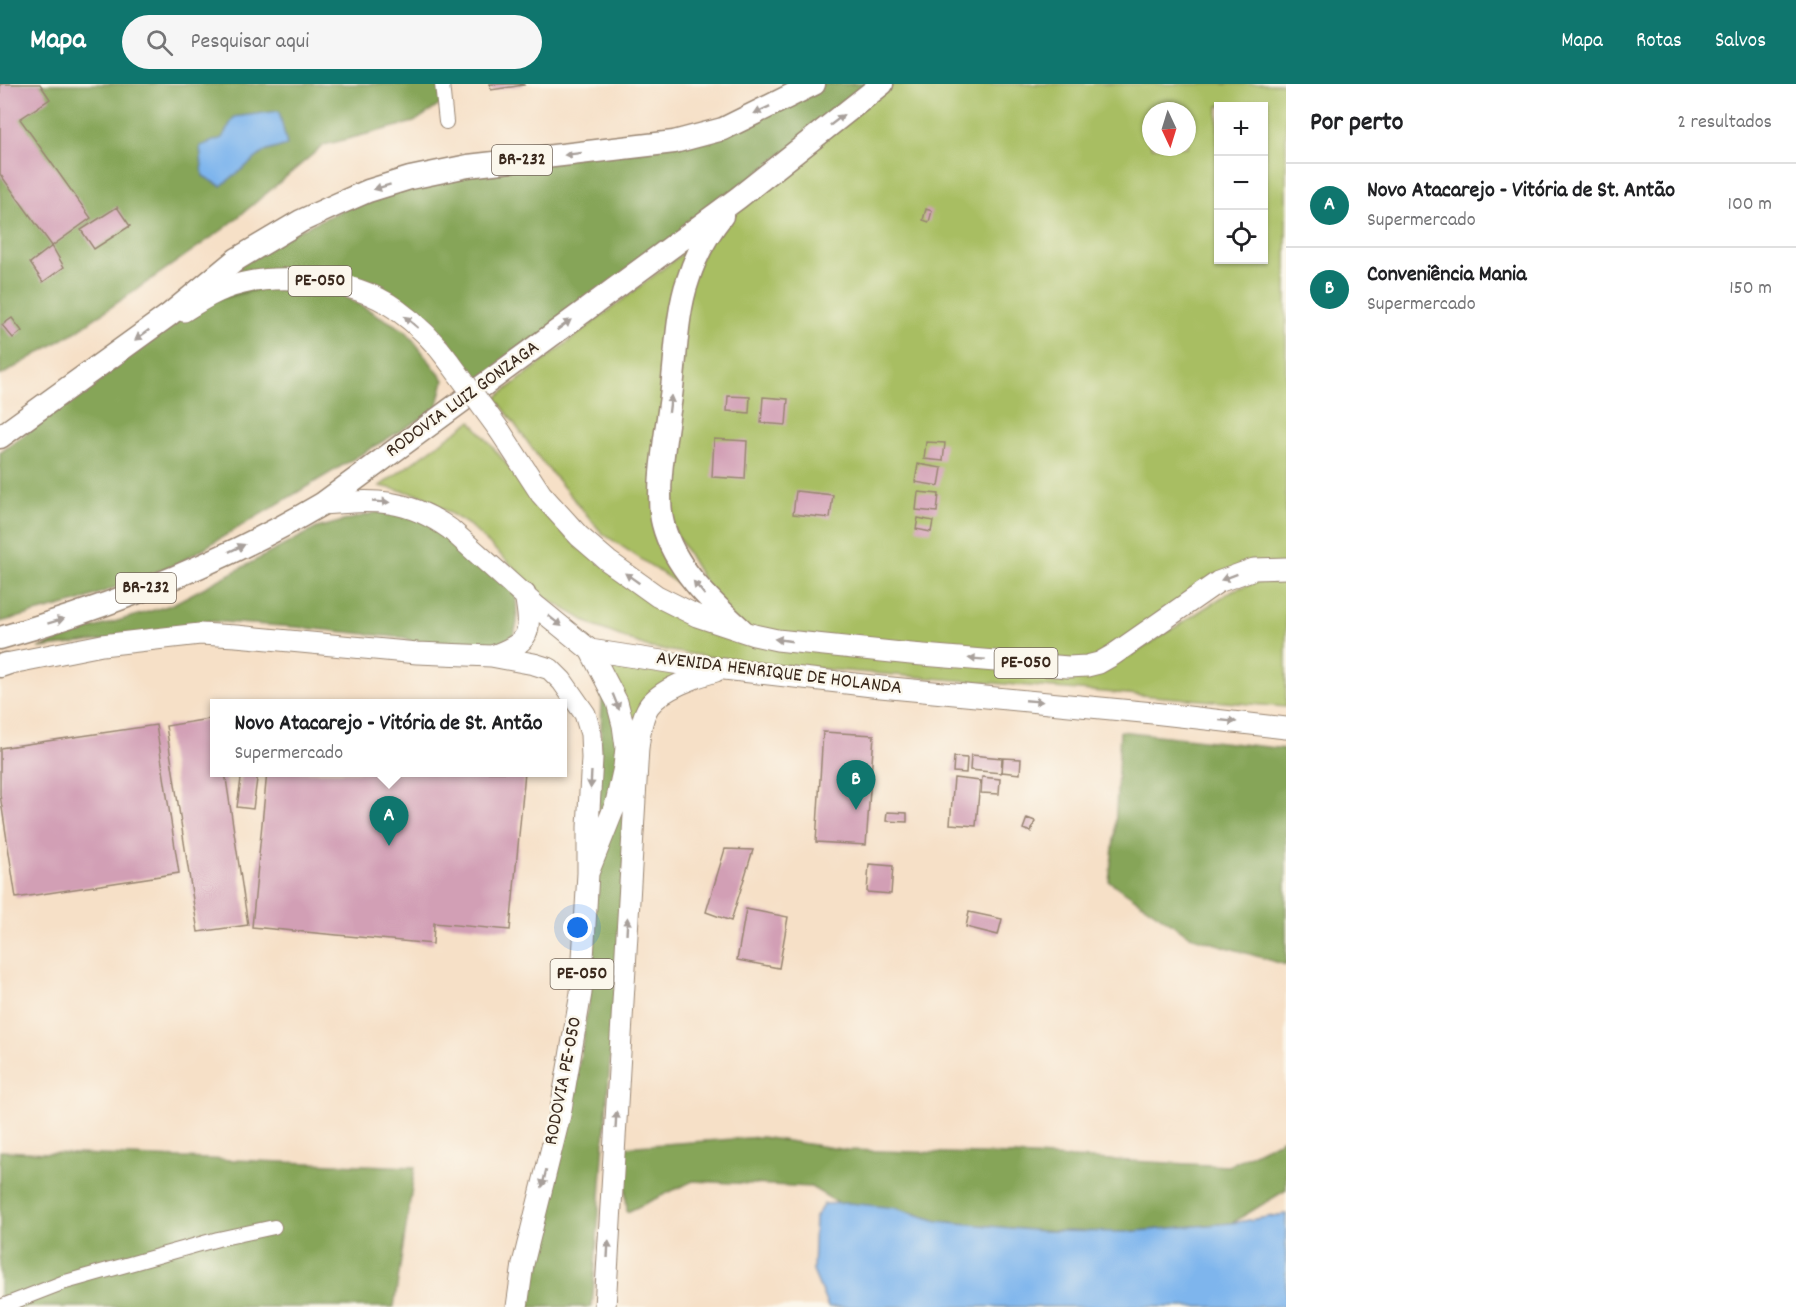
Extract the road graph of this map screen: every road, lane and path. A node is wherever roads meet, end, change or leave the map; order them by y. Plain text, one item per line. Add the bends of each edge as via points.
1 (442, 84) edge
2 (814, 84) edge
3 (882, 84) edge
4 (446, 122) dead end
5 (738, 198) junction
6 (169, 315) junction
7 (0, 437) edge
8 (322, 504) junction
9 (1286, 568) edge
10 (525, 594) junction
11 (741, 629) junction
12 (0, 638) edge
13 (590, 650) junction
14 (491, 656) junction
15 (2, 665) edge
16 (726, 669) junction
17 (1286, 728) edge
18 (588, 873) junction
19 (274, 1227) dead end
20 (0, 1307) edge
21 (517, 1307) edge
22 (605, 1307) edge

1 - 4 street
2 -> 6 highway, BR-232 via 723,129 674,142 468,166 368,191 301,221 247,253
5 -> 3 highway, RODOVIA LUIZ GONZAGA / BR-232
8 -> 5 highway, RODOVIA LUIZ GONZAGA / BR-232
11 -> 5 highway via 707,597 681,564 666,535 660,506 687,281 709,234
6 -> 7 highway, BR-232
11 -> 6 main road, AVENIDA HENRIQUE DE HOLANDA / PE-050, bridge via 724,626 657,596 579,536 529,476 451,364 428,336 395,308 359,292 295,278 223,289
8 -> 10 main road, PE-050 via 388,502 415,508 450,529
12 -> 8 highway, RODOVIA LUIZ GONZAGA / BR-232 via 130,596 287,525
9 -> 11 main road, AVENIDA HENRIQUE DE HOLANDA / PE-050 via 1254,568 1218,582 1128,645 1087,666 777,640
10 -> 13 main road, PE-050
10 - 14 main road via 529,617 523,641
13 - 16 main road, AVENIDA HENRIQUE DE HOLANDA / PE-050
13 -> 18 main road, RODOVIA PE-050 / PE-050 via 617,702 626,747 616,803
14 - 15 main road via 200,634 102,645
14 -> 18 main road via 550,669 585,714 592,758
16 -> 17 main road, AVENIDA HENRIQUE DE HOLANDA / PE-050
22 -> 16 main road, PE-050 via 641,724 650,704 669,690
18 -> 21 main road, RODOVIA PE-050 / PE-050 via 581,993 560,1115 523,1264
19 - 20 street via 62,1283

